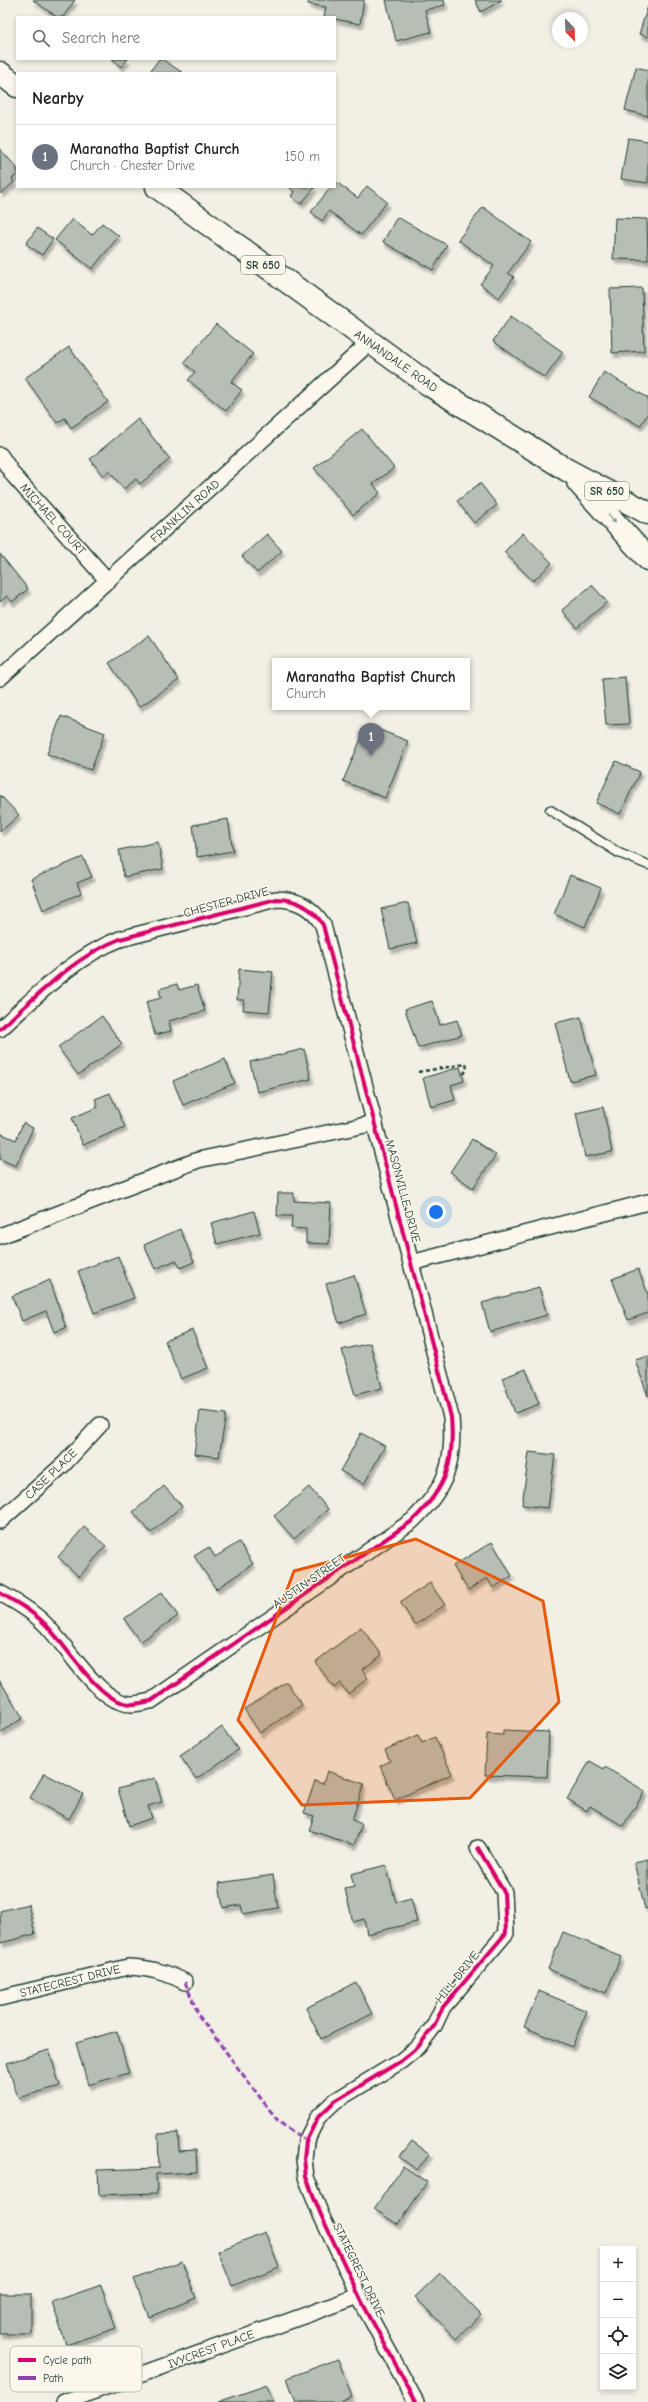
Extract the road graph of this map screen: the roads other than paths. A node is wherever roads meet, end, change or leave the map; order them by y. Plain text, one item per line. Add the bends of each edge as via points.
1 (0, 73) edge
2 (16, 85) edge
3 (157, 188) edge
4 (369, 343) junction
5 (0, 455) edge
6 (567, 470) junction
7 (648, 513) edge
8 (648, 559) edge
9 (108, 581) junction
10 (0, 678) edge
11 (550, 810) dead end
12 (648, 865) edge
13 (0, 1029) edge
14 (375, 1123) junction
15 (648, 1202) edge
16 (0, 1236) edge
17 (411, 1264) junction
18 (100, 1425) dead end
19 (0, 1521) edge
20 (0, 1593) edge
21 (478, 1848) dead end
22 (185, 1982) dead end
23 (0, 1998) edge
24 (306, 2141) joint
25 (359, 2296) junction
26 (142, 2374) edge
27 (92, 2392) edge
28 (64, 2402) edge
29 (416, 2402) edge

1 - 2 main road
3 - 4 main road, ANNANDALE ROAD / SR 650
4 - 6 main road, ANNANDALE ROAD / SR 650 via 469,411
4 - 9 street, FRANKLIN ROAD
5 - 9 street, MICHAEL COURT via 14,476
6 - 7 main road, ANNANDALE ROAD / SR 650
6 -> 8 main road
9 - 10 street, FRANKLIN ROAD
11 - 12 lane via 619,853
13 - 14 street, CHESTER DRIVE via 82,958 103,946 120,939 276,899 289,899 304,905 323,925
14 - 16 street via 198,1160
14 - 17 street, MASONVILLE DRIVE
15 - 17 street
17 - 20 street, AUSTIN STREET via 451,1417 453,1436 451,1460 441,1488 431,1503 412,1521 161,1695 151,1701 135,1704 121,1702 106,1695 45,1623
18 - 19 street, CASE PLACE via 64,1464
21 - 24 street, HILL DRIVE via 504,1892 506,1933 443,2007 434,2026 418,2047 401,2061 335,2100 318,2117
22 - 23 street, STATECREST DRIVE via 150,1968 128,1967
24 - 25 street, STATECREST DRIVE via 306,2177
25 - 26 street, IVYCREST PLACE
25 - 29 street, STATECREST DRIVE
27 - 28 street, IVYCREST PLACE

